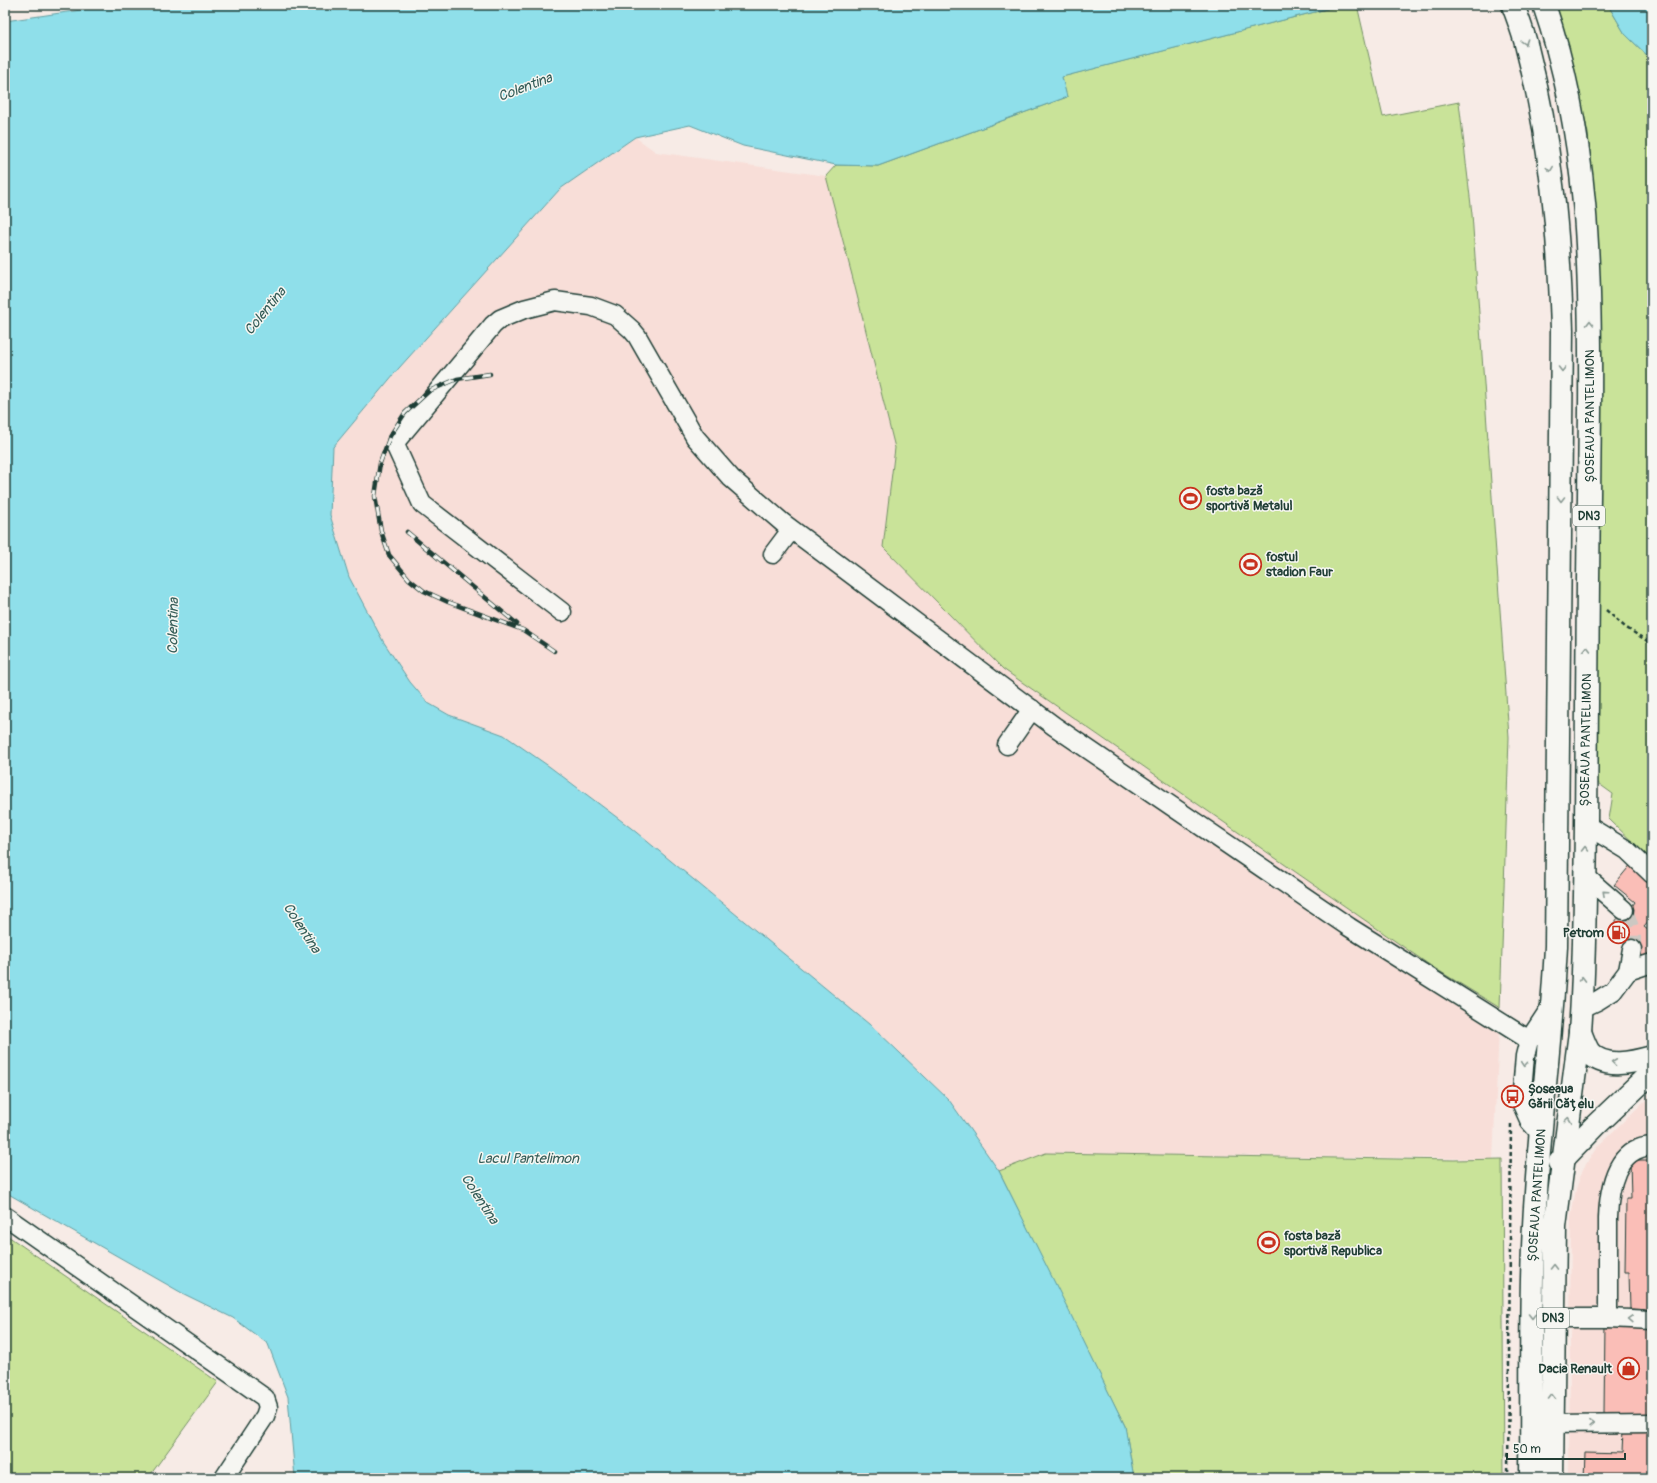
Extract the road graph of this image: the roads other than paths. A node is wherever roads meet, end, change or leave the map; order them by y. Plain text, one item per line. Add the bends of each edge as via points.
1 (1513, 5) edge
2 (1544, 5) edge
3 (791, 530) junction
4 (773, 554) dead end
5 (562, 612) dead end
6 (1032, 709) junction
7 (1007, 745) dead end
8 (1586, 825) junction
9 (1652, 874) edge
10 (1585, 876) junction
11 (1624, 910) tunnel mouth
12 (1632, 949) tunnel mouth
13 (1652, 963) edge
14 (1628, 971) junction
15 (1553, 1005) junction
16 (1582, 1008) junction
17 (1580, 1032) junction
18 (1529, 1040) junction
19 (1652, 1057) edge
20 (1652, 1072) edge
21 (1541, 1134) junction
22 (1652, 1146) edge
23 (1563, 1158) junction
24 (1536, 1193) junction
25 (5, 1216) edge
26 (1553, 1318) junction
27 (1608, 1318) junction
28 (1652, 1320) edge
29 (1652, 1423) edge
30 (1552, 1424) junction
31 (224, 1478) edge
32 (1531, 1478) edge
33 (1552, 1478) edge

1 -> 15 main road, ȘOSEAUA PANTELIMON / DN3 via 1527,47 1542,111 1560,260 1562,330 1559,741
8 -> 2 main road, ȘOSEAUA PANTELIMON / DN3 via 1589,261 1572,107 1556,39
3 - 4 street
3 - 5 street via 712,459 695,437 638,336 627,324 603,309 566,302 546,303 524,309 500,319 493,325 397,440 396,447 422,504
3 - 6 street
6 - 7 street
6 - 18 street via 1349,927
8 - 9 street via 1627,850
10 -> 8 main road, ȘOSEAUA PANTELIMON / DN3
11 -> 10 street
16 -> 10 main road, ȘOSEAUA PANTELIMON / DN3
12 - 14 street
13 - 14 street
14 - 16 street via 1613,991
15 - 18 street
15 - 21 main road, ȘOSEAUA PANTELIMON / DN3
16 - 17 main road, ȘOSEAUA PANTELIMON / DN3
19 -> 17 main road via 1620,1063 1604,1061 1590,1053
23 -> 17 main road, ȘOSEAUA PANTELIMON / DN3
18 -> 21 street via 1521,1102 1530,1122
20 - 23 main road
21 - 23 main road
21 - 24 main road, ȘOSEAUA PANTELIMON / DN3
22 - 27 street via 1641,1147 1630,1153 1623,1160 1612,1184 1607,1225
23 - 24 main road
26 -> 23 main road, ȘOSEAUA PANTELIMON / DN3 via 1555,1226
24 -> 32 main road, ȘOSEAUA PANTELIMON / DN3 via 1532,1264
25 - 31 street via 266,1398 268,1406 265,1416
26 - 27 street
30 -> 26 main road, ȘOSEAUA PANTELIMON / DN3
28 -> 27 street
30 -> 29 street
30 - 33 main road, ȘOSEAUA PANTELIMON / DN3

